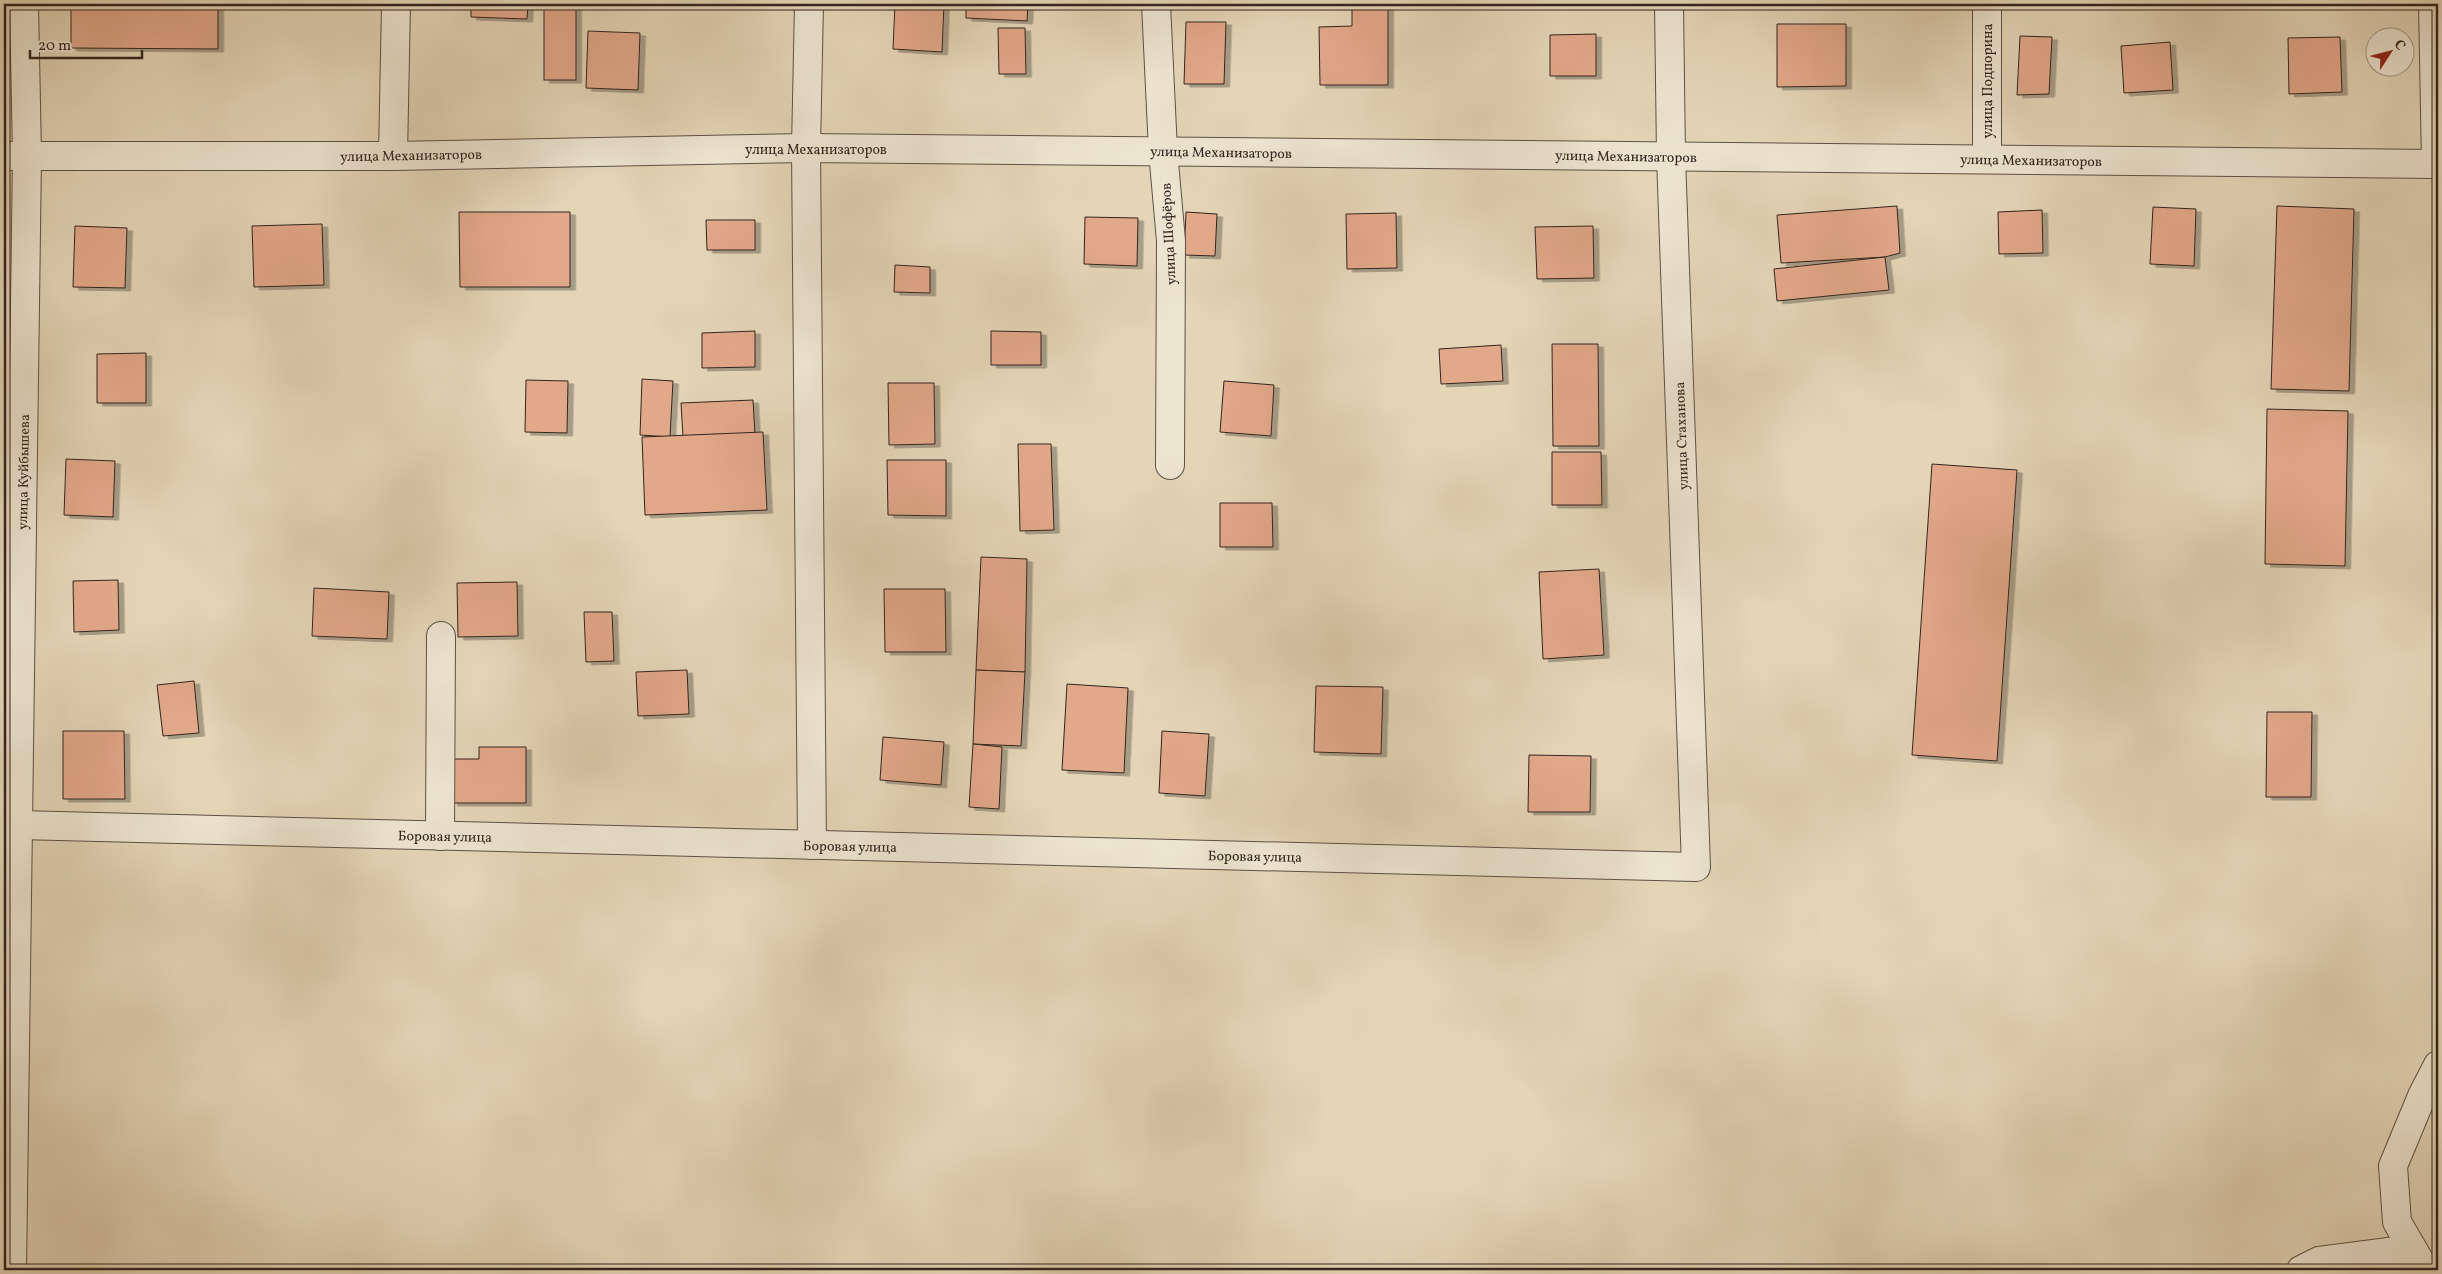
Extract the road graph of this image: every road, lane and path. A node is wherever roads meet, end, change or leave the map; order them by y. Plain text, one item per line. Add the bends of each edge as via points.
1 (24, 4) edge
2 (396, 4) edge
3 (809, 4) edge
4 (1156, 4) edge
5 (1668, 4) edge
6 (1987, 4) edge
7 (2433, 4) edge
8 (806, 148) junction
9 (1163, 151) junction
10 (15, 155) edge
11 (393, 156) junction
12 (1671, 156) junction
13 (1987, 159) junction
14 (2437, 164) edge
15 (1170, 466) dead end
16 (441, 636) dead end
17 (12, 826) edge
18 (440, 836) junction
19 (812, 845) junction
20 (1696, 867) joint
21 (2438, 1065) edge
22 (2418, 1259) edge
23 (12, 1270) edge
24 (2301, 1270) edge

1 - 10 street, улица Куйбышева
2 - 11 street
3 - 8 street
4 - 9 street, улица Шофёров
5 - 12 street, улица Стаханова
6 - 13 street, улица Подпорина
7 - 14 street
8 - 9 street, улица Механизаторов
8 - 11 street, улица Механизаторов
8 - 19 street
9 - 12 street, улица Механизаторов
9 - 15 street, улица Шофёров via 1171,241
10 - 11 street, улица Механизаторов
10 - 17 street, улица Куйбышева
12 - 13 street, улица Механизаторов
12 - 20 street, улица Стаханова
13 - 14 street, улица Механизаторов
16 - 18 street
17 - 18 street, Боровая улица
17 - 23 street, улица Куйбышева
18 - 19 street, Боровая улица
19 - 20 street, Боровая улица
21 - 22 street via 2393,1166 2396,1222
22 - 24 street via 2319,1261

